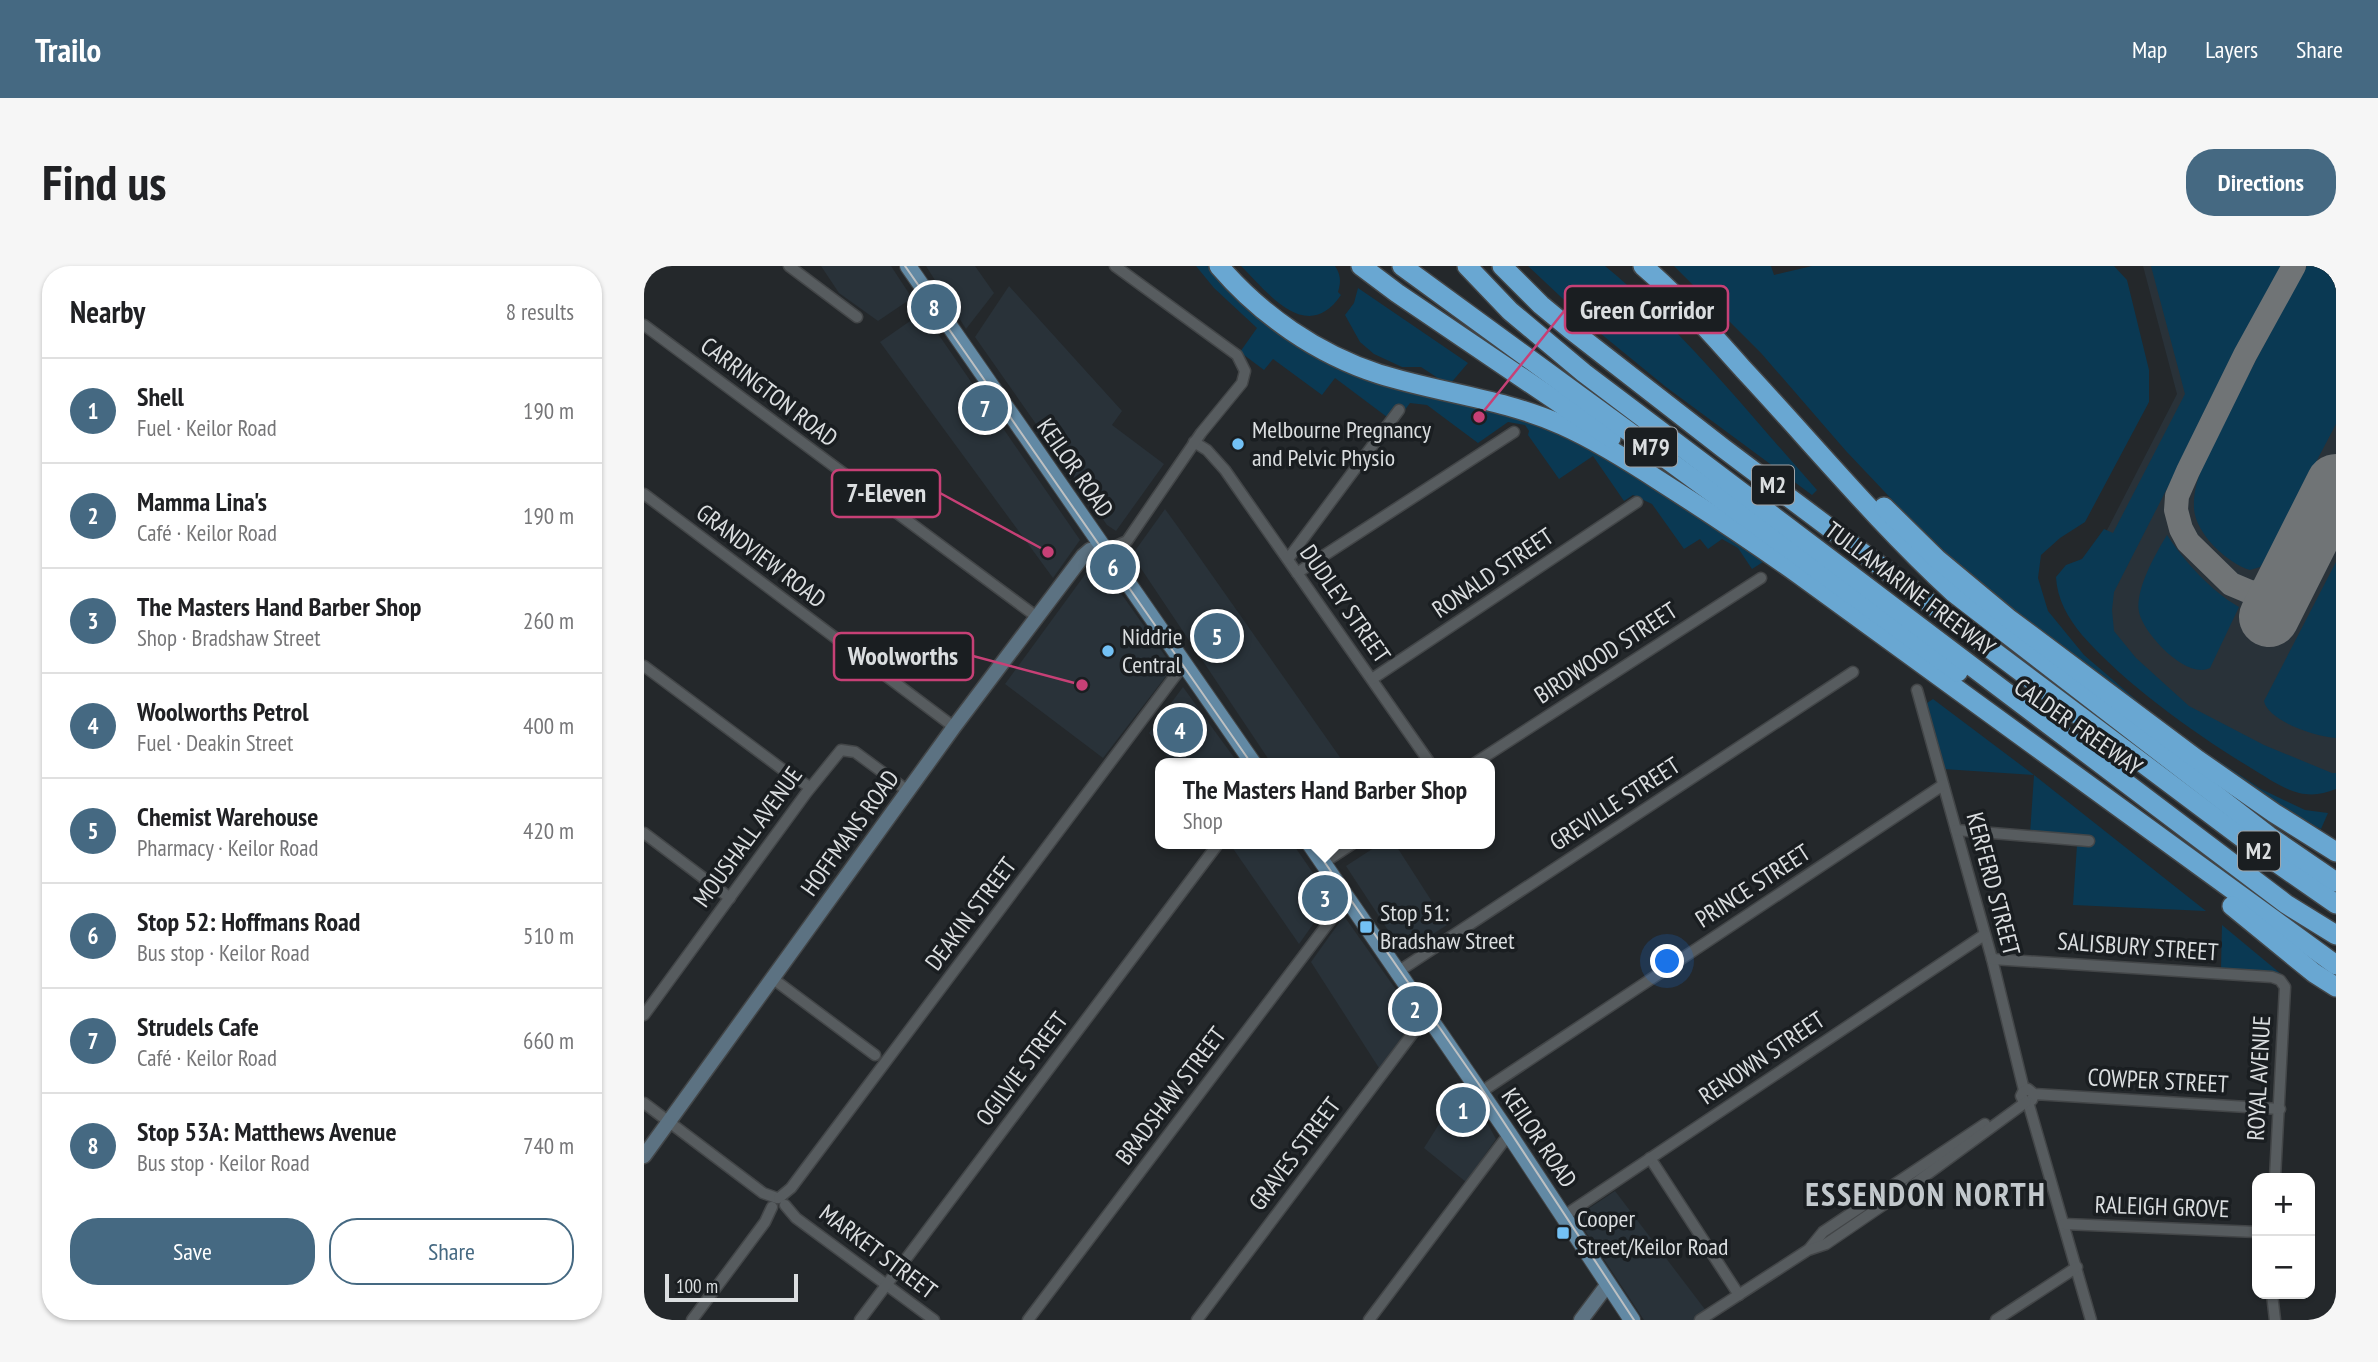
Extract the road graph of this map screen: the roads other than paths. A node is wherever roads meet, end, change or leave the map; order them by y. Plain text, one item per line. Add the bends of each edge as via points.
1 (789, 266) edge
2 (908, 266) edge
3 (1115, 266) edge
4 (1219, 266) edge
5 (1361, 266) edge
6 (1402, 266) edge
7 (1467, 266) edge
8 (1502, 266) edge
9 (1632, 266) edge
10 (1643, 266) edge
11 (1661, 266) edge
12 (857, 317) dead end
13 (644, 325) edge
14 (1399, 410) dead end
15 (1514, 432) dead end
16 (1198, 438) junction
17 (644, 495) edge
18 (1637, 502) dead end
19 (1719, 519) junction
20 (1102, 547) junction
21 (1288, 559) junction
22 (1297, 573) junction
23 (1761, 578) dead end
24 (1037, 617) junction
25 (2064, 661) junction
26 (1184, 664) junction
27 (644, 666) edge
28 (1853, 672) dead end
29 (1372, 679) junction
30 (1917, 690) dead end
31 (2052, 694) junction
32 (2005, 724) junction
33 (954, 727) junction
34 (1250, 758) edge
35 (1427, 758) edge
36 (1483, 758) edge
37 (1944, 785) junction
38 (809, 789) junction
39 (908, 791) junction
40 (1956, 830) junction
41 (644, 834) edge
42 (2088, 841) dead end
43 (1214, 849) edge
44 (1313, 849) edge
45 (1344, 849) edge
46 (2336, 852) edge
47 (2304, 860) junction
48 (1323, 863) junction
49 (2336, 882) edge
50 (730, 898) junction
51 (1348, 898) junction
52 (2286, 904) junction
53 (2336, 904) edge
54 (1984, 935) junction
55 (2336, 935) edge
56 (1992, 959) junction
57 (2336, 965) edge
58 (1399, 971) junction
59 (772, 978) junction
60 (2280, 981) joint
61 (2336, 988) edge
62 (646, 1008) edge
63 (1428, 1013) junction
64 (875, 1055) dead end
65 (1481, 1092) junction
66 (2027, 1097) junction
67 (644, 1103) edge
68 (2280, 1109) junction
69 (669, 1121) junction
70 (1509, 1134) junction
71 (644, 1156) edge
72 (1650, 1158) junction
73 (2275, 1173) edge
74 (779, 1205) junction
75 (1564, 1216) junction
76 (2064, 1224) junction
77 (2252, 1232) edge
78 (2077, 1267) junction
79 (886, 1284) junction
80 (1608, 1284) junction
81 (1739, 1295) junction
82 (2273, 1299) edge
83 (692, 1320) edge
84 (860, 1320) edge
85 (934, 1320) edge
86 (1028, 1320) edge
87 (1197, 1320) edge
88 (1369, 1320) edge
89 (1581, 1320) edge
90 (1632, 1320) edge
91 (1700, 1320) edge
92 (1996, 1320) edge
93 (2091, 1320) edge
94 (2275, 1320) edge

1 - 12 street
2 - 20 main road, KEILOR ROAD
3 - 16 street via 1237,355 1245,370 1242,383
4 - 19 highway via 1273,318 1332,355 1379,374 1505,405 1560,424 1624,458
5 - 19 highway via 1601,431
6 - 52 highway, CALDER FREEWAY / M79 via 1898,629
7 - 52 highway, TULLAMARINE FREEWAY / M2 via 1510,311 1584,373
8 - 31 highway, TULLAMARINE FREEWAY / M2 via 1570,329
9 - 31 highway, CALDER FREEWAY via 1903,562
10 - 47 highway via 1692,313 1891,532 1954,593
11 - 25 highway via 1919,541
13 - 24 street, CARRINGTON ROAD
14 - 21 street
15 - 22 street
16 - 20 street via 1127,541
16 - 21 street, DUDLEY STREET
17 - 33 street, GRANDVIEW ROAD
18 - 29 street, RONALD STREET
19 - 32 highway
20 - 24 main road, HOFFMANS ROAD via 1083,556
20 - 26 main road, KEILOR ROAD
21 - 22 street, DUDLEY STREET
22 - 29 street, DUDLEY STREET
23 - 36 street, BIRDWOOD STREET
24 - 33 main road, HOFFMANS ROAD
25 - 46 highway via 2198,760
25 - 47 highway
26 - 34 main road, KEILOR ROAD
26 - 74 street, DEAKIN STREET
27 - 38 street
28 - 58 street, GREVILLE STREET
29 - 35 street, DUDLEY STREET
30 - 37 street, KERFERD STREET
31 - 53 highway, TULLAMARINE FREEWAY / M2
32 - 57 highway
32 - 61 highway
33 - 39 main road, HOFFMANS ROAD
37 - 40 street, KERFERD STREET
37 - 65 street, PRINCE STREET
38 - 39 street, MOUSHALL AVENUE via 841,750 848,749
38 - 50 street, MOUSHALL AVENUE
39 - 59 main road, HOFFMANS ROAD
40 - 42 street
40 - 54 street, KERFERD STREET
41 - 50 street
43 - 79 street, OGILVIE STREET
44 - 48 main road, KEILOR ROAD
45 - 48 street
47 - 49 highway
48 - 51 main road, KEILOR ROAD
50 - 62 street, MOUSHALL AVENUE
51 - 58 main road, KEILOR ROAD
51 - 86 street, BRADSHAW STREET
52 - 55 highway, TULLAMARINE FREEWAY / M2
54 - 56 street, KERFERD STREET
54 - 72 street, RENOWN STREET
56 - 60 street, SALISBURY STREET
56 - 66 street, KERFERD STREET
58 - 63 main road, KEILOR ROAD
59 - 64 street
59 - 69 main road, HOFFMANS ROAD
60 - 68 street, ROYAL AVENUE via 2285,986
63 - 65 main road, KEILOR ROAD
63 - 87 street, GRAVES STREET
65 - 70 main road, KEILOR ROAD
66 - 68 street, COWPER STREET
66 - 76 street, KERFERD STREET
66 - 81 street via 1826,1244 1808,1250
67 - 69 street, MARKET STREET
68 - 73 street, ROYAL AVENUE
69 - 71 main road, HOFFMANS ROAD
69 - 74 street, MARKET STREET
70 - 75 main road, KEILOR ROAD
70 - 88 street
72 - 75 street, RENOWN STREET
72 - 81 street
74 - 79 street, MARKET STREET
74 - 83 street
75 - 80 main road, KEILOR ROAD
76 - 77 street, RALEIGH GROVE
76 - 78 street, KERFERD STREET
78 - 92 street
78 - 93 street, KERFERD STREET
79 - 84 street, OGILVIE STREET
79 - 85 street, MARKET STREET
80 - 89 main road
80 - 90 main road, KEILOR ROAD
81 - 91 street
82 - 94 street

